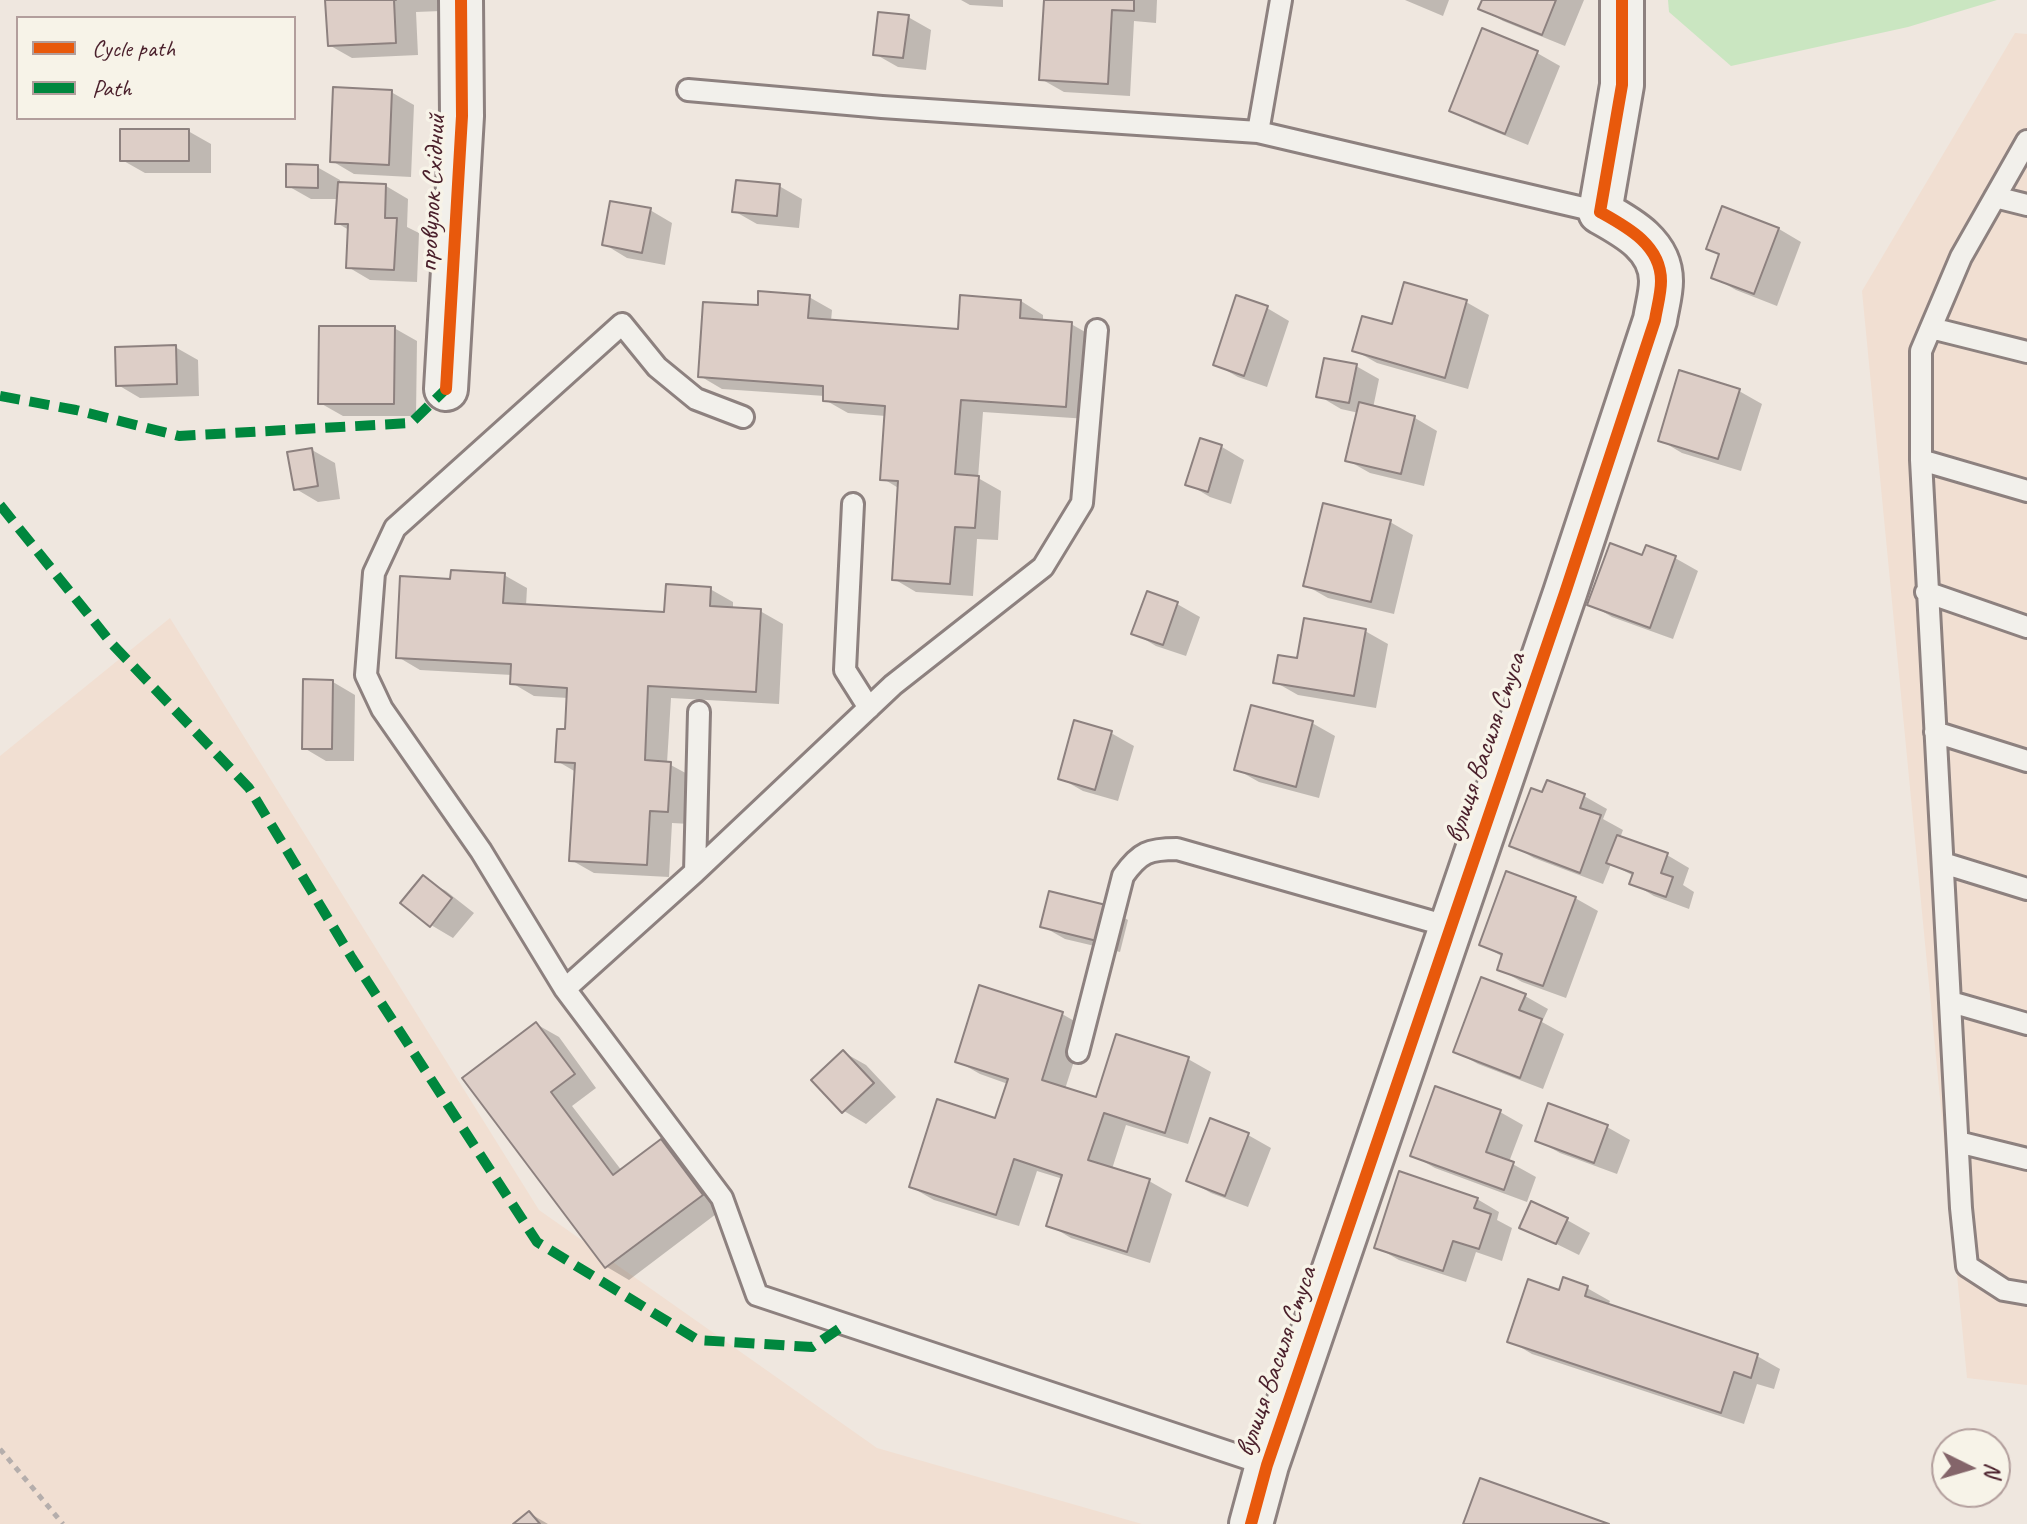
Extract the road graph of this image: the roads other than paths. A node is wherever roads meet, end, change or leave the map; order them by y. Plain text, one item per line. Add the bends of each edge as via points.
1 (461, 0) edge
2 (1281, 0) edge
3 (1622, 0) edge
4 (688, 90) dead end
5 (1258, 132) junction
6 (2027, 141) edge
7 (1995, 197) junction
8 (2027, 205) edge
9 (1600, 212) junction
10 (1931, 328) junction
11 (1097, 330) dead end
12 (2027, 352) edge
13 (446, 389) dead end
14 (743, 417) dead end
15 (1921, 460) junction
16 (2027, 491) edge
17 (853, 504) dead end
18 (1926, 592) junction
19 (2027, 627) edge
20 (869, 708) junction
21 (699, 712) dead end
22 (1935, 732) junction
23 (2027, 761) edge
24 (1943, 863) junction
25 (695, 872) junction
26 (2027, 889) edge
27 (1451, 927) junction
28 (565, 989) junction
29 (1951, 1002) junction
30 (2027, 1024) edge
31 (1078, 1052) dead end
32 (1958, 1142) junction
33 (2027, 1159) edge
34 (2027, 1294) edge
35 (1267, 1465) junction
36 (1251, 1524) edge

1 - 13 street, провулок Східний via 462,116
2 - 5 lane
3 - 9 street via 1622,85
4 - 5 lane
5 - 9 lane
6 - 7 lane
7 - 8 lane
7 - 10 lane via 1961,257
9 - 27 street, вулиця Василя Стуса via 1636,232 1654,254 1661,279 1655,320
10 - 12 lane
10 - 15 lane via 1921,351
11 - 20 lane via 1082,503 1067,529 1043,567
14 - 28 lane via 696,399 657,367 622,324 395,528 374,573 366,675
15 - 16 lane
15 - 18 lane
17 - 20 lane via 845,670
18 - 19 lane
18 - 22 lane
20 - 25 lane
21 - 25 lane
22 - 23 lane
22 - 24 lane
24 - 26 lane
24 - 29 lane
25 - 28 lane
27 - 31 lane via 1177,849 1153,849 1134,860 1123,876
27 - 35 street, вулиця Василя Стуса
28 - 35 lane via 722,1198 757,1295
29 - 30 lane
29 - 32 lane
32 - 33 lane
32 - 34 lane via 1967,1266 2004,1290
35 - 36 street, вулиця Василя Стуса

